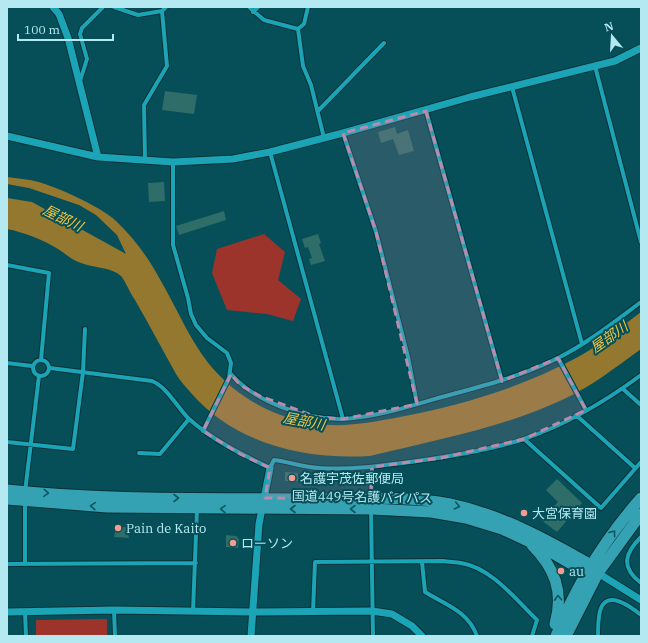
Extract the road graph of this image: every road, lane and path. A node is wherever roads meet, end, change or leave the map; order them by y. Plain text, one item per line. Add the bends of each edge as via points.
1 (53, 7) edge
2 (104, 7) edge
3 (114, 7) edge
4 (166, 7) edge
5 (249, 7) edge
6 (258, 7) edge
7 (308, 7) edge
8 (162, 11) junction
9 (253, 12) junction
10 (298, 29) junction
11 (384, 43) dead end
12 (641, 48) edge
13 (595, 66) junction
14 (80, 83) junction
15 (512, 86) junction
16 (426, 110) junction
17 (318, 111) junction
18 (343, 133) junction
19 (7, 136) edge
20 (324, 138) junction
21 (270, 152) junction
22 (98, 157) junction
23 (145, 161) junction
24 (173, 162) junction
25 (641, 242) edge
26 (7, 265) edge
27 (641, 302) edge
28 (85, 329) dead end
29 (582, 344) junction
30 (41, 360) junction
31 (559, 360) junction
32 (7, 363) edge
33 (32, 366) junction
34 (50, 368) junction
35 (83, 372) junction
36 (641, 375) edge
37 (39, 376) junction
38 (230, 376) junction
39 (502, 381) junction
40 (623, 389) junction
41 (417, 404) junction
42 (641, 405) edge
43 (586, 410) junction
44 (576, 415) junction
45 (190, 419) junction
46 (343, 419) junction
47 (204, 431) junction
48 (524, 439) junction
49 (7, 442) edge
50 (30, 445) junction
51 (139, 453) dead end
52 (641, 462) edge
53 (372, 467) junction
54 (270, 468) junction
55 (635, 468) junction
56 (7, 490) edge
57 (25, 497) junction
58 (265, 498) junction
59 (641, 498) edge
60 (7, 499) edge
61 (371, 504) junction
62 (197, 509) junction
63 (262, 510) junction
64 (641, 514) edge
65 (641, 537) edge
66 (527, 540) junction
67 (372, 562) junction
68 (422, 562) junction
69 (196, 563) junction
70 (7, 564) edge
71 (25, 564) junction
72 (592, 570) junction
73 (641, 582) edge
74 (641, 600) edge
75 (114, 610) junction
76 (193, 611) junction
77 (372, 611) junction
78 (7, 612) edge
79 (25, 612) junction
80 (252, 612) junction
81 (312, 612) junction
82 (641, 615) edge
83 (26, 636) edge
84 (115, 636) edge
85 (251, 636) edge
86 (373, 636) edge
87 (422, 636) edge
88 (477, 636) edge
89 (532, 636) edge
90 (554, 636) edge
91 (566, 636) edge
92 (598, 636) edge

1 - 14 street via 59,14 68,38
2 - 14 street via 82,28 80,34 88,59
3 - 8 street via 138,15
4 - 8 street
5 - 9 street
6 - 9 street
7 - 10 street via 304,24
8 - 23 street via 167,66 144,105
9 - 10 street via 264,20
10 - 17 street via 303,66
11 - 17 street
12 - 13 street via 615,61
13 - 15 street
13 - 25 street
14 - 22 street
15 - 16 street
15 - 29 street
16 - 18 street
16 - 39 street
17 - 20 street
18 - 20 street
18 - 41 street via 376,232 408,357
19 - 22 street
20 - 21 street
21 - 24 street via 233,159
21 - 46 street
22 - 23 street
23 - 24 street
24 - 38 street via 173,245 191,314 196,325 232,363
26 - 30 street via 49,273
27 - 29 street
28 - 35 street
29 - 31 street
30 - 33 street
30 - 34 street via 47,362
31 - 39 street
31 - 43 street
32 - 33 street
33 - 37 street
34 - 35 street
34 - 37 street via 46,374
35 - 45 street via 158,383
35 - 50 street via 73,448
36 - 40 street
37 - 50 street
38 - 46 street via 246,389 296,412
38 - 47 street
39 - 41 street
40 - 42 street
40 - 43 street
41 - 46 street
43 - 44 street
44 - 48 street
44 - 55 street
45 - 47 street
45 - 51 street via 160,454
47 - 54 street via 240,454
48 - 53 street via 441,458
48 - 55 street via 600,508
49 - 50 street
50 - 57 street
52 - 55 street
53 - 54 street via 318,468 274,460
53 - 61 street
54 - 58 street
56 - 57 highway, 国道449号名護バイパス
57 -> 58 highway, 国道449号名護バイパス
57 - 60 highway, 国道449号名護バイパス
62 -> 57 highway, 国道449号名護バイパス via 107,507
57 - 71 street
58 - 61 highway, 国道449号名護バイパス
58 - 63 street
72 -> 59 highway via 612,534
61 -> 63 highway, 国道449号名護バイパス
61 - 66 highway, 国道449号名護バイパス via 448,514 482,522
61 - 67 street
61 -> 72 highway, 国道449号名護バイパス via 434,502 485,513 537,535
63 -> 62 highway, 国道449号名護バイパス
62 - 69 street
63 - 80 street
64 - 72 highway
65 - 73 street via 628,553 627,562 633,576
66 - 72 highway, 国道449号名護バイパス
90 -> 66 highway via 553,630 559,608 556,582 550,565
67 - 68 street
67 - 77 street
67 - 81 street via 316,562
68 - 88 street via 425,592 463,614 473,625
68 - 89 street via 463,563 495,580 537,620
69 - 71 street
69 - 76 street
70 - 71 street
72 - 74 street
72 - 90 highway via 568,606
72 - 91 highway
75 - 76 street
75 - 79 street
75 - 84 street
76 - 80 street
77 - 81 street
77 - 86 street
77 - 87 street via 392,614 412,626
78 - 79 street
79 - 83 street
80 - 81 street
80 - 85 street
82 - 92 street via 620,600 609,601 600,610

